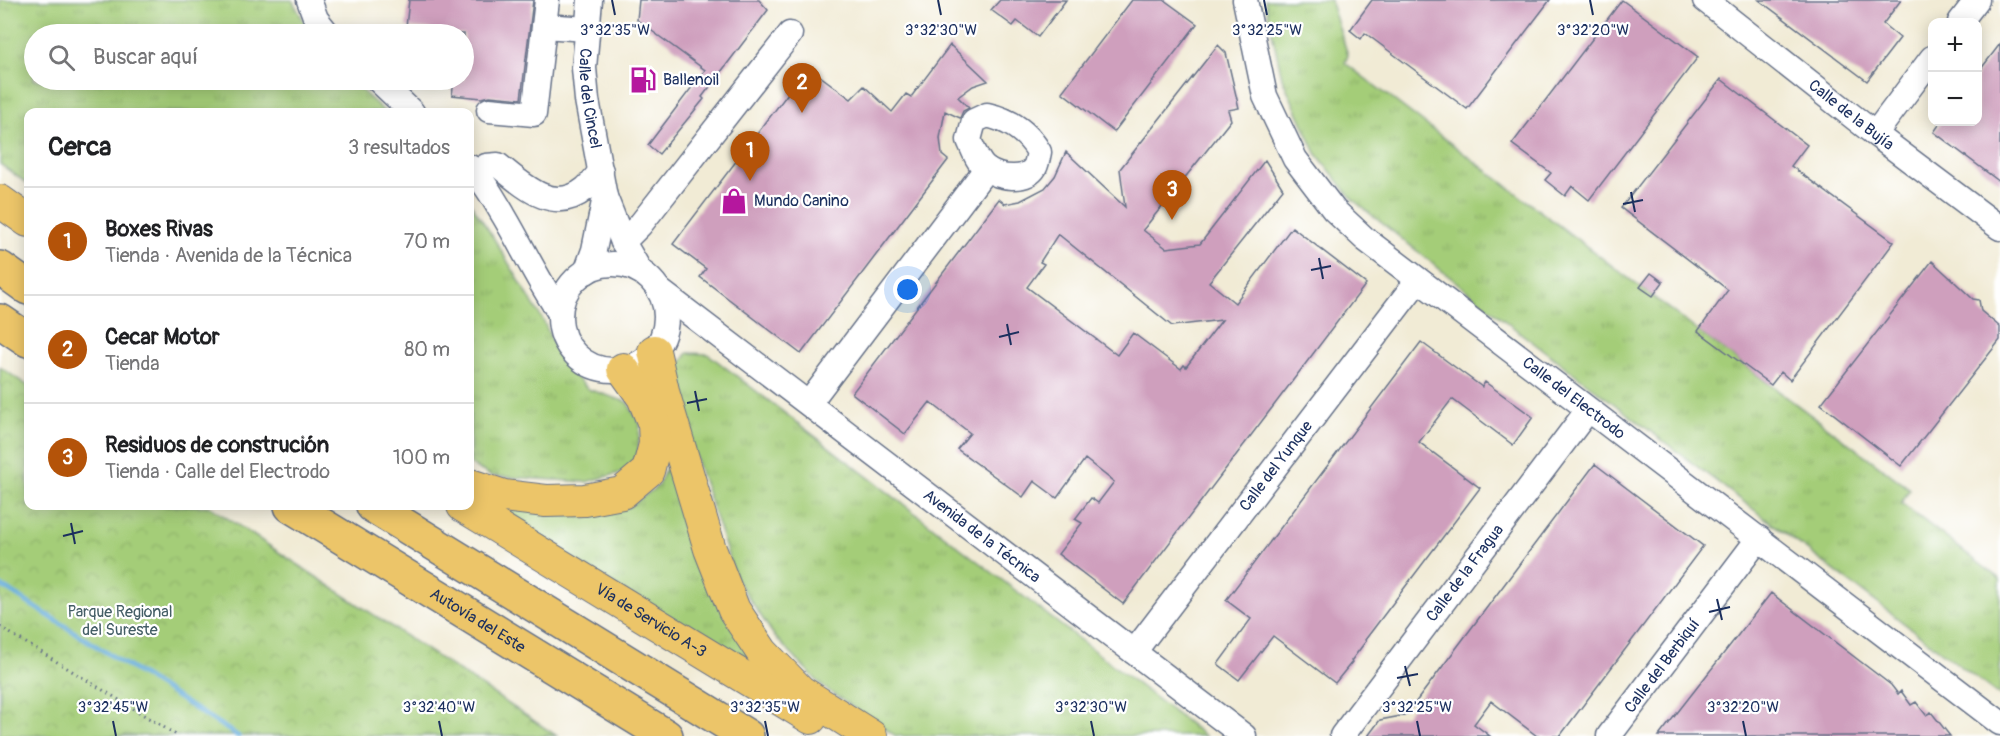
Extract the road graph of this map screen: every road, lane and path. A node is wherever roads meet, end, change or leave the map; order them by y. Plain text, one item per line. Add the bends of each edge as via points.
1 (309, 0) edge
2 (547, 0) edge
3 (590, 0) edge
4 (1245, 0) edge
5 (1705, 0) edge
6 (1977, 0) edge
7 (1963, 18) edge
8 (320, 24) edge
9 (544, 26) junction
10 (586, 29) junction
11 (790, 34) dead end
12 (1928, 63) edge
13 (389, 90) edge
14 (408, 108) edge
15 (489, 110) dead end
16 (1875, 134) junction
17 (474, 169) edge
18 (986, 169) dead end
19 (601, 171) junction
20 (474, 173) edge
21 (605, 198) junction
22 (0, 201) edge
23 (24, 218) edge
24 (2000, 228) edge
25 (623, 242) junction
26 (0, 268) edge
27 (640, 271) junction
28 (586, 272) junction
29 (1418, 280) junction
30 (24, 285) edge
31 (659, 290) junction
32 (560, 313) junction
33 (0, 321) edge
34 (24, 337) edge
35 (721, 337) junction
36 (659, 342) junction
37 (623, 369) junction
38 (809, 403) junction
39 (1588, 410) junction
40 (474, 486) edge
41 (298, 510) edge
42 (380, 510) edge
43 (470, 510) edge
44 (1759, 538) junction
45 (0, 627) edge
46 (1134, 652) junction
47 (2000, 723) edge
48 (177, 736) edge
49 (666, 736) edge
50 (747, 736) edge
51 (839, 736) edge
52 (871, 736) edge
53 (1244, 736) edge
54 (1342, 736) edge
55 (1609, 736) edge

1 - 8 street
2 - 9 street
3 - 10 street, Calle del Cincel
4 - 29 street, Calle del Electrodo via 1266,96 1295,159 1334,210
5 - 16 street, Calle de la Bujía
6 - 7 street
9 - 10 street
9 - 15 street via 534,114
10 - 19 street, Calle del Cincel via 585,78
11 - 25 street
12 - 16 street
13 - 14 street
16 - 24 street, Calle de la Bujía
17 - 19 street via 498,165 551,200 566,199 584,190
18 - 38 street
19 - 21 street, Calle del Cincel
20 - 32 street via 494,199
21 - 25 street
21 - 28 street
22 - 23 main road
25 - 27 street
26 - 30 highway
27 - 28 street via 613,264
27 - 31 street
28 - 32 street via 573,282
29 - 39 street, Calle del Electrodo
29 - 46 street, Calle del Yunque
31 - 35 street, Avenida de la Técnica
31 - 36 street via 666,318
32 - 37 street via 567,344 578,356 591,365
33 - 34 highway
35 - 36 street, Avenida de la Técnica via 689,332
35 - 38 street, Avenida de la Técnica
36 - 37 street via 640,363
36 - 52 main road via 664,395 710,549 734,610 762,652 800,691
37 - 40 main road via 643,397 654,424 656,444 648,471 622,493 585,500 546,501 504,496
38 - 46 street, Avenida de la Técnica
39 - 44 street, Calle del Electrodo
39 - 54 street, Calle de la Fragua
41 - 49 highway, Autovía del Este
42 - 50 highway
43 - 51 main road, Vía de Servicio A-3
44 - 47 street, Calle del Electrodo
44 - 55 street, Calle del Berbiquí
45 - 48 path
46 - 53 street, Avenida de la Técnica

